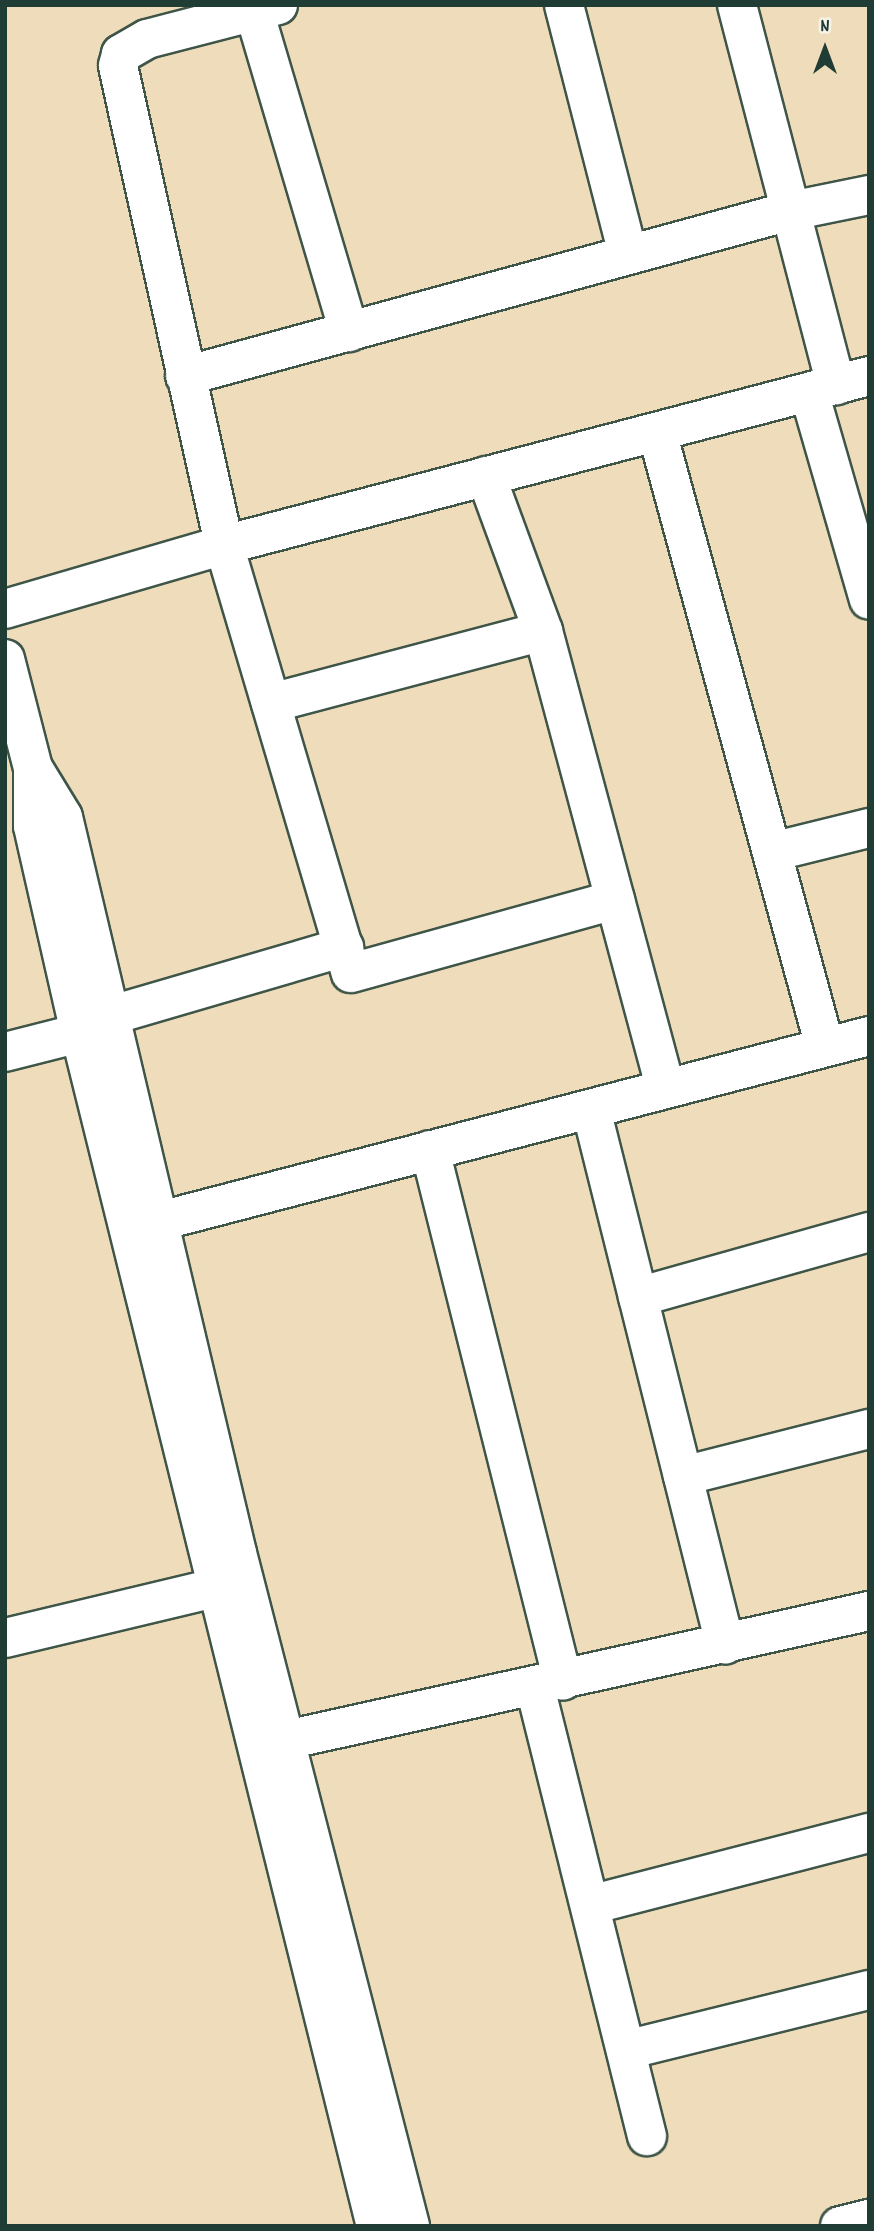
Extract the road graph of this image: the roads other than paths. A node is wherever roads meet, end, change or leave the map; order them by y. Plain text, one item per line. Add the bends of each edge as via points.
1 (564, 5) edge
2 (737, 5) edge
3 (266, 8) edge
4 (869, 195) edge
5 (790, 211) junction
6 (628, 255) junction
7 (349, 332) junction
8 (185, 376) junction
9 (838, 385) edge
10 (657, 432) junction
11 (486, 476) junction
12 (224, 545) junction
13 (869, 600) edge
14 (5, 610) edge
15 (543, 631) junction
16 (5, 659) edge
17 (271, 703) junction
18 (33, 768) junction
19 (869, 828) edge
20 (19, 829) edge
21 (772, 852) junction
22 (615, 900) junction
23 (344, 947) junction
24 (96, 1024) junction
25 (869, 1036) edge
26 (825, 1047) junction
27 (5, 1052) edge
28 (666, 1089) junction
29 (591, 1109) junction
30 (430, 1150) junction
31 (160, 1221) junction
32 (869, 1232) edge
33 (638, 1297) junction
34 (869, 1429) edge
35 (683, 1476) junction
36 (215, 1588) junction
37 (869, 1611) edge
38 (5, 1638) edge
39 (725, 1643) junction
40 (550, 1684) junction
41 (286, 1740) junction
42 (869, 1833) edge
43 (590, 1905) junction
44 (869, 1990) edge
45 (626, 2050) junction
46 (648, 2136) dead end
47 (869, 2219) edge
48 (376, 2226) edge
49 (410, 2226) edge
50 (840, 2226) edge

1 - 6 street
2 - 5 street
3 - 7 street
3 - 8 street via 147,39 121,54 118,66
4 - 5 street
5 - 6 street
5 - 9 street
6 - 7 street
7 - 8 street
8 - 12 street
9 - 10 street
9 - 13 street
10 - 11 street
10 - 21 street
11 - 12 street
11 - 15 street
12 - 14 street
12 - 17 street
15 - 17 street
15 - 22 street
16 - 18 street
17 - 23 street
18 - 20 street
18 - 24 street via 63,817
19 - 21 street
20 - 24 street
21 - 26 street
22 - 23 street via 352,973
22 - 28 street
23 - 24 street
24 - 27 street
24 - 31 street
24 - 36 street
25 - 26 street
26 - 28 street
28 - 29 street
29 - 30 street
29 - 33 street
30 - 31 street
30 - 40 street
31 - 41 street
32 - 33 street
33 - 35 street
34 - 35 street
35 - 39 street
36 - 38 street
36 - 48 street
37 - 39 street
39 - 40 street
40 - 41 street
40 - 43 street
41 - 49 street
42 - 43 street
43 - 45 street
44 - 45 street
45 - 46 street
47 - 50 street

